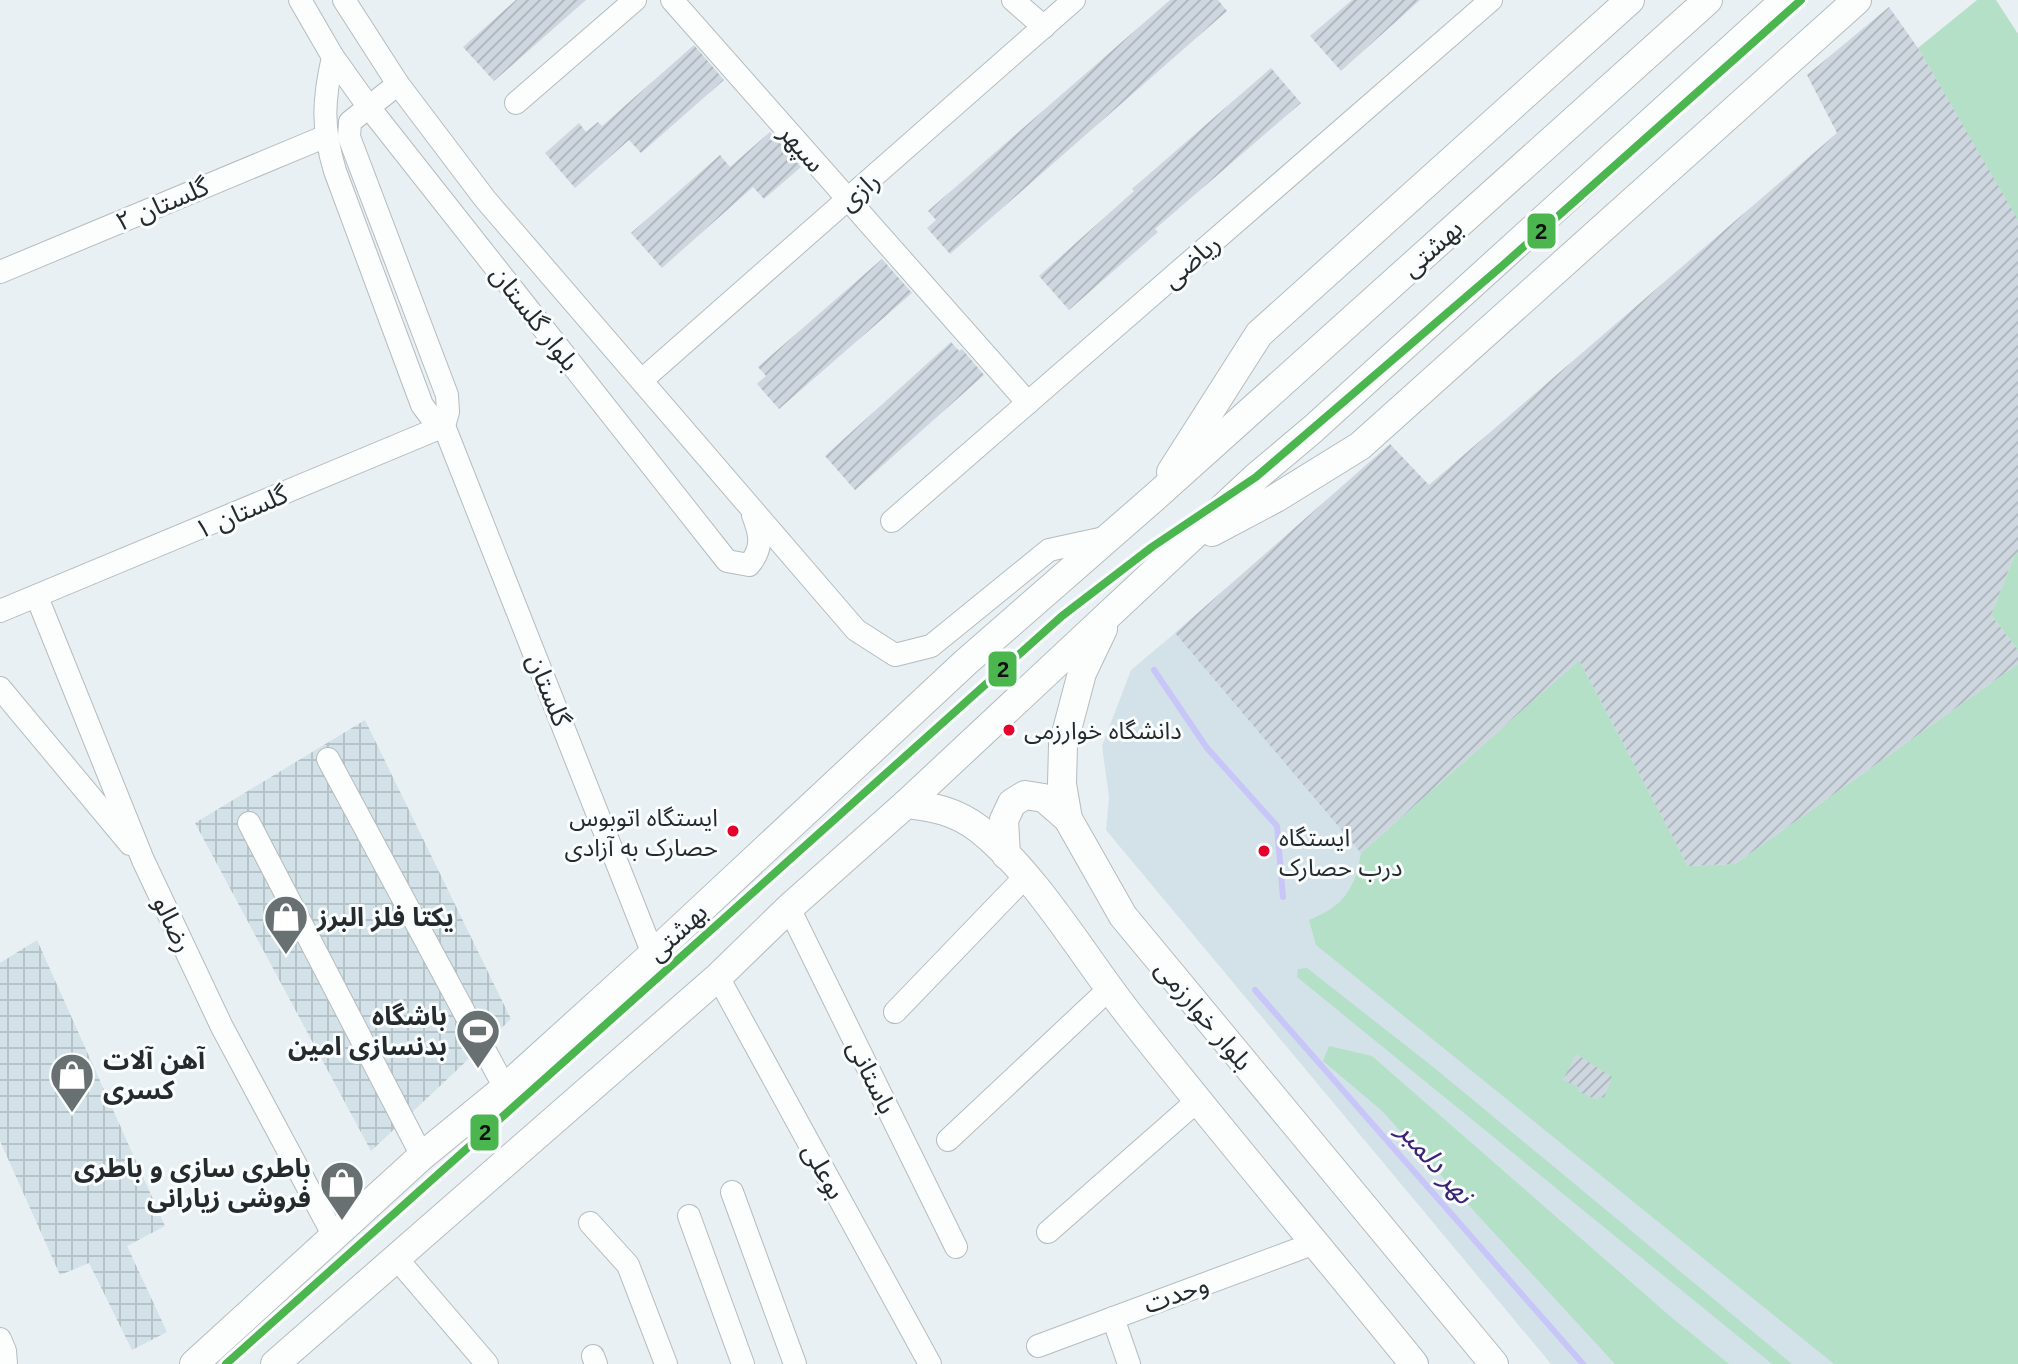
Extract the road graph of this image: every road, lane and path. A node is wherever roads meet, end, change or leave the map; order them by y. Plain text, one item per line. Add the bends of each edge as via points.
1 (300, 0) edge
2 (344, 0) edge
3 (635, 0) edge
4 (672, 0) edge
5 (1013, 0) edge
6 (1074, 0) edge
7 (1491, 0) edge
8 (1630, 0) edge
9 (1708, 0) edge
10 (1785, 0) edge
11 (1857, 0) edge
12 (1044, 27) junction
13 (333, 57) junction
14 (398, 84) junction
15 (516, 103) dead end
16 (368, 106) junction
17 (324, 137) junction
18 (848, 201) junction
19 (0, 272) edge
20 (642, 380) junction
21 (1028, 403) junction
22 (444, 426) junction
23 (1156, 496) junction
24 (750, 506) junction
25 (892, 521) dead end
26 (1111, 537) junction
27 (1180, 549) junction
28 (37, 597) junction
29 (0, 611) edge
30 (1110, 614) junction
31 (0, 688) edge
32 (328, 759) dead end
33 (906, 804) junction
34 (1068, 819) junction
35 (249, 823) dead end
36 (1006, 855) junction
37 (143, 860) junction
38 (1025, 877) junction
39 (789, 908) junction
40 (653, 954) junction
41 (718, 977) junction
42 (1109, 989) junction
43 (895, 1012) dead end
44 (505, 1088) junction
45 (1197, 1101) junction
46 (948, 1140) dead end
47 (422, 1156) junction
48 (732, 1192) dead end
49 (689, 1216) dead end
50 (590, 1223) dead end
51 (1048, 1232) dead end
52 (335, 1238) junction
53 (1315, 1243) junction
54 (956, 1247) dead end
55 (397, 1259) junction
56 (1113, 1318) junction
57 (0, 1339) edge
58 (1038, 1346) dead end
59 (6, 1364) edge
60 (194, 1364) edge
61 (275, 1364) edge
62 (487, 1364) edge
63 (666, 1364) edge
64 (743, 1364) edge
65 (795, 1364) edge
66 (930, 1364) edge
67 (1129, 1364) edge
68 (1414, 1364) edge
69 (1494, 1364) edge

1 - 13 street, بلوار گلستان
2 - 14 street, بلوار گلستان
3 - 15 street
4 - 18 street, سپهر
5 - 12 street
6 - 12 street, رازی
7 - 21 street, ریاضی
8 - 23 main road via 1259,334
9 - 23 main road, بهشتى
10 - 27 main road, بهشتى
11 - 27 main road via 1360,446
12 - 18 street, رازی
13 - 16 street, بلوار گلستان
13 - 17 street, گلستان
14 - 16 street, گلستان
14 - 20 street, بلوار گلستان via 485,199
16 - 22 street, گلستان via 350,122 349,137 447,395
16 - 24 street, بلوار گلستان via 727,561 749,565 758,554 761,537
17 - 19 street, گلستان ۲
17 - 22 street, گلستان via 422,405
18 - 20 street, رازی
18 - 21 street, سپهر
20 - 24 street, بلوار گلستان
21 - 25 street, ریاضی
22 - 28 street, گلستان ۱
22 - 40 street, گلستان
23 - 26 main road, بهشتی
24 - 26 street, بلوار گلستان via 856,630 895,655 931,646 1049,550
26 - 40 main road, بهشتی via 966,662
27 - 30 main road
28 - 29 street, گلستان ۱
28 - 37 street, رضالو
30 - 33 main road
30 - 34 main road, بلوار خوارزمی via 1082,673 1063,745
31 - 37 street
32 - 44 street
33 - 36 main road via 942,808 977,828
33 - 39 main road
34 - 36 main road via 1044,798 1025,795 1012,803 1004,820
34 - 69 main road, بلوار خوارزمی via 1123,916
35 - 47 street
36 - 38 main road
37 - 52 street, رضالو via 222,1027
38 - 42 main road
38 - 43 street
39 - 41 main road
39 - 54 street, باستانی
40 - 44 main road, بهشتی
41 - 55 main road
41 - 66 street, بوعلی
42 - 45 main road
42 - 46 street
44 - 47 main road, بهشتی
45 - 51 street
45 - 53 main road
47 - 52 main road, بهشتی
48 - 65 street
49 - 64 street
50 - 63 street via 628,1265
52 - 60 main road, بهشتی
53 - 56 street, وحدت
53 - 68 main road
55 - 61 main road
55 - 62 street
56 - 58 street, وحدت
56 - 67 street
57 - 59 street

